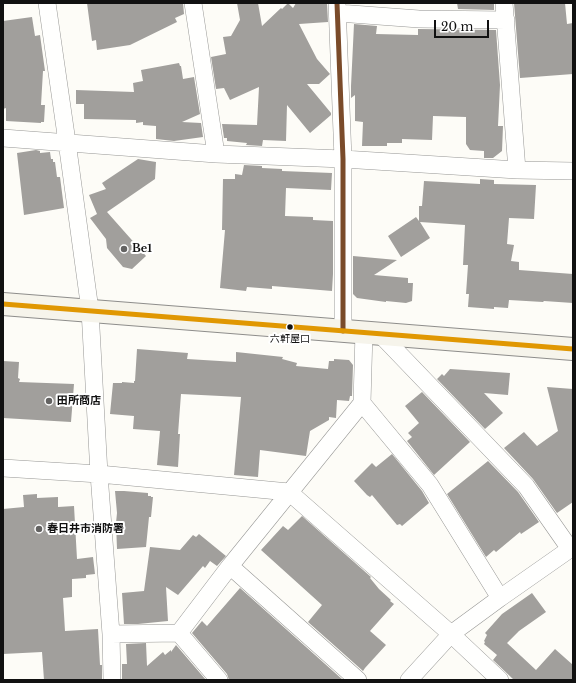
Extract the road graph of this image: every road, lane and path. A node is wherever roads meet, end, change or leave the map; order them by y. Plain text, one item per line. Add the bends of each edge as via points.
1 (47, 3) edge
2 (193, 3) edge
3 (504, 3) edge
4 (338, 8) edge
5 (420, 11) edge
6 (506, 20) junction
7 (3, 138) edge
8 (68, 142) junction
9 (216, 154) junction
10 (343, 159) junction
11 (517, 170) junction
12 (573, 171) edge
13 (3, 304) edge
14 (90, 310) junction
15 (362, 332) junction
16 (573, 349) edge
17 (362, 402) junction
18 (3, 468) edge
19 (100, 474) junction
20 (289, 492) junction
21 (572, 549) edge
22 (230, 566) junction
23 (500, 598) junction
24 (179, 633) junction
25 (110, 634) junction
26 (451, 634) junction
27 (112, 680) edge
28 (219, 680) edge
29 (358, 680) edge
30 (409, 680) edge
31 (500, 680) edge

1 - 8 street
2 - 9 street
3 - 6 street
4 - 5 street
4 - 10 street
5 - 6 street
6 - 11 street
7 - 8 street
8 - 9 street
8 - 14 street
9 - 10 street
10 - 11 street
10 - 15 street
11 - 12 street
13 - 14 street
14 - 15 street
14 - 19 street
15 - 16 street
15 - 17 street
15 - 21 street via 526,486
17 - 20 street
17 - 23 street via 430,485
18 - 19 street
19 - 20 street
19 - 25 street
20 - 22 street
20 - 26 street
21 - 23 street
22 - 24 street
22 - 29 street
23 - 26 street
24 - 25 street
24 - 28 street
25 - 27 street
26 - 30 street
26 - 31 street

